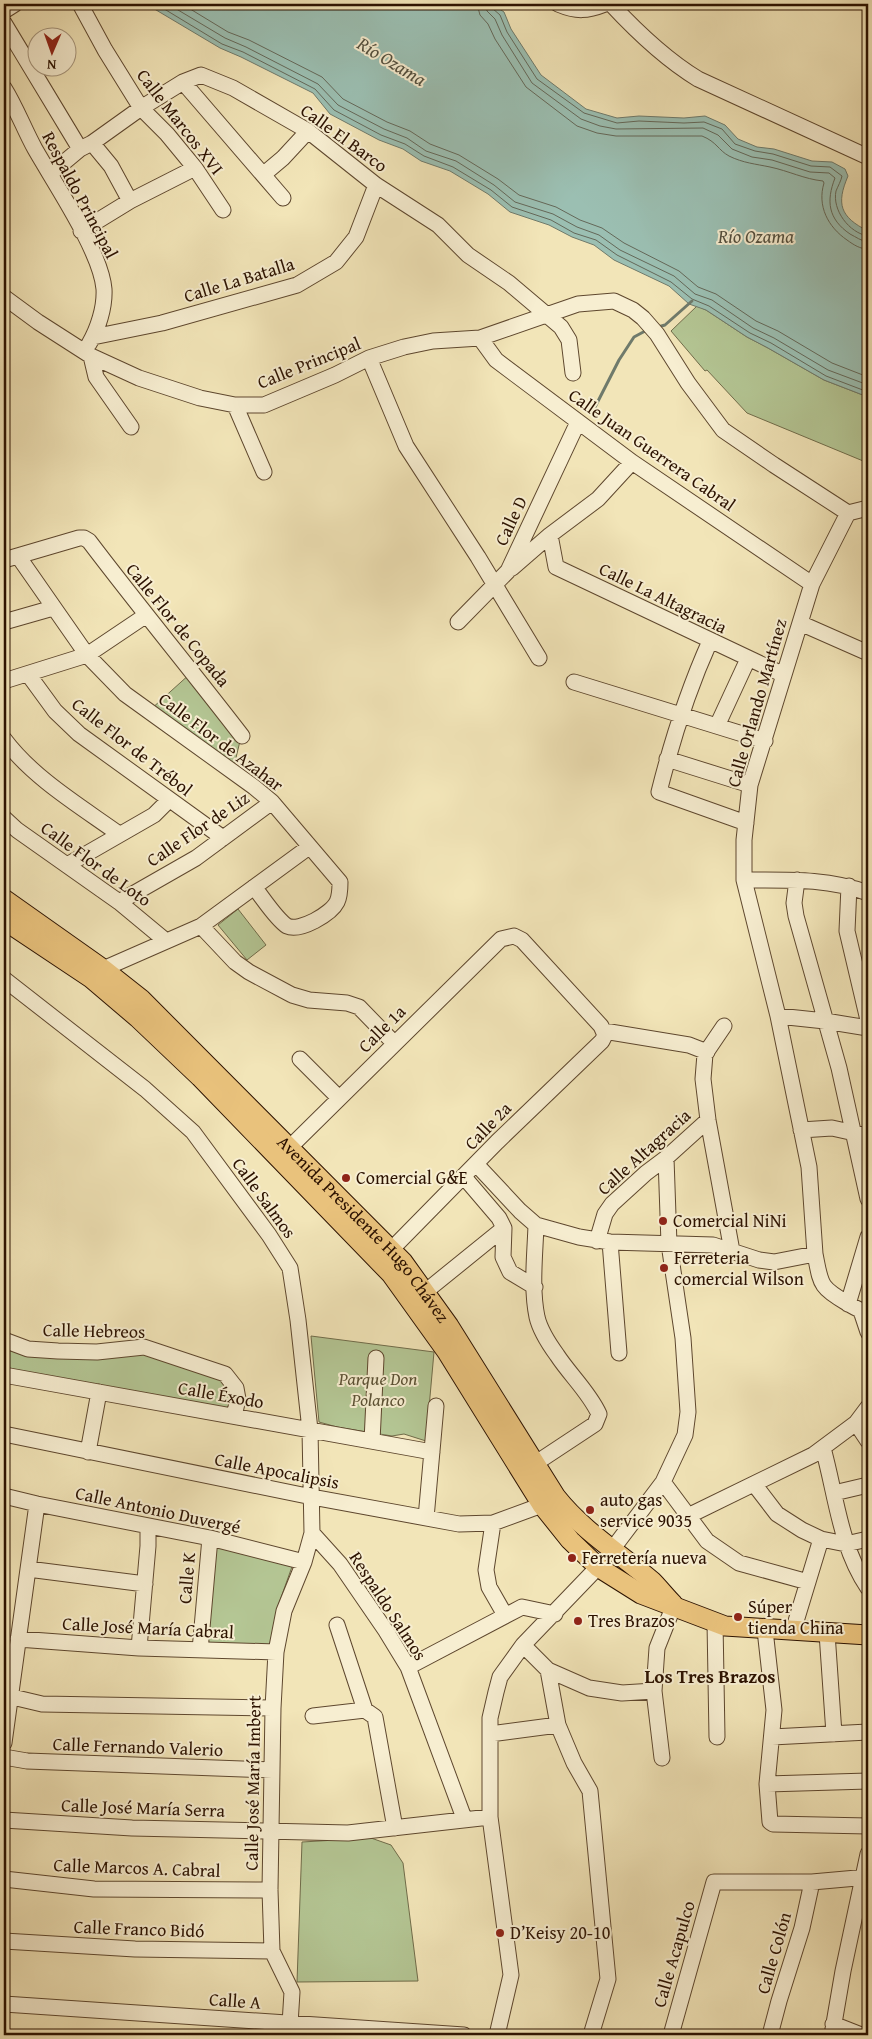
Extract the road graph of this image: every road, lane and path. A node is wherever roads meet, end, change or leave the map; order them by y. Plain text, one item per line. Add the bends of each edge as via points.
1 (15, 4) edge
2 (80, 4) edge
3 (558, 4) edge
4 (605, 4) edge
5 (610, 4) edge
6 (4, 12) edge
7 (4, 24) edge
8 (182, 82) junction
9 (4, 88) edge
10 (141, 108) junction
11 (308, 131) junction
12 (86, 146) junction
13 (868, 157) edge
14 (195, 168) junction
15 (50, 174) junction
16 (264, 174) junction
17 (376, 185) junction
18 (283, 198) dead end
19 (130, 201) junction
20 (223, 210) dead end
21 (81, 231) junction
22 (4, 297) edge
23 (547, 316) junction
24 (93, 337) junction
25 (480, 338) junction
26 (88, 353) junction
27 (369, 358) junction
28 (573, 373) dead end
29 (236, 405) junction
30 (578, 422) junction
31 (131, 427) dead end
32 (632, 462) junction
33 (264, 472) dead end
34 (868, 508) edge
35 (848, 513) junction
36 (550, 535) junction
37 (11, 558) edge
38 (508, 571) junction
39 (812, 584) junction
40 (496, 586) junction
41 (53, 608) junction
42 (145, 616) junction
43 (4, 622) edge
44 (458, 622) dead end
45 (800, 623) junction
46 (710, 641) junction
47 (868, 653) edge
48 (87, 655) junction
49 (539, 658) dead end
50 (748, 659) junction
51 (28, 674) junction
52 (784, 675) junction
53 (4, 681) edge
54 (574, 682) dead end
55 (680, 715) junction
56 (717, 726) junction
57 (242, 736) dead end
58 (4, 738) edge
59 (765, 741) junction
60 (667, 760) junction
61 (750, 785) junction
62 (169, 800) junction
63 (272, 802) junction
64 (4, 818) edge
65 (746, 823) junction
66 (119, 834) junction
67 (222, 838) junction
68 (309, 846) junction
69 (67, 865) junction
70 (744, 880) junction
71 (797, 880) junction
72 (849, 886) junction
73 (254, 887) junction
74 (868, 894) edge
75 (4, 899) edge
76 (119, 902) junction
77 (4, 920) edge
78 (201, 926) junction
79 (166, 941) junction
80 (97, 973) junction
81 (4, 979) edge
82 (778, 1016) junction
83 (868, 1020) edge
84 (825, 1021) junction
85 (724, 1026) dead end
86 (603, 1028) junction
87 (868, 1028) edge
88 (394, 1043) junction
89 (707, 1052) junction
90 (300, 1059) dead end
91 (339, 1098) junction
92 (708, 1120) junction
93 (801, 1130) junction
94 (853, 1132) junction
95 (868, 1136) edge
96 (284, 1153) junction
97 (666, 1158) junction
98 (477, 1165) junction
99 (464, 1177) junction
100 (868, 1198) edge
101 (536, 1225) junction
102 (504, 1228) junction
103 (868, 1237) edge
104 (603, 1242) junction
105 (669, 1244) junction
106 (732, 1251) junction
107 (815, 1254) junction
108 (385, 1256) junction
109 (535, 1286) junction
110 (425, 1292) junction
111 (859, 1310) edge
112 (868, 1332) edge
113 (4, 1340) edge
114 (619, 1353) dead end
115 (376, 1358) dead end
116 (4, 1375) edge
117 (99, 1392) junction
118 (436, 1406) dead end
119 (868, 1408) edge
120 (234, 1416) junction
121 (856, 1424) junction
122 (310, 1430) junction
123 (4, 1434) edge
124 (372, 1441) junction
125 (868, 1441) edge
126 (823, 1448) junction
127 (88, 1452) junction
128 (432, 1452) junction
129 (536, 1463) junction
130 (663, 1482) junction
131 (754, 1484) junction
132 (868, 1485) edge
133 (834, 1493) junction
134 (4, 1496) edge
135 (312, 1498) junction
136 (549, 1501) junction
137 (37, 1504) junction
138 (688, 1516) junction
139 (426, 1518) junction
140 (493, 1523) junction
141 (148, 1526) junction
142 (312, 1532) junction
143 (210, 1538) junction
144 (821, 1539) junction
145 (868, 1539) edge
146 (846, 1544) junction
147 (611, 1551) junction
148 (304, 1562) junction
149 (598, 1567) junction
150 (28, 1569) junction
151 (808, 1582) junction
152 (145, 1584) junction
153 (647, 1588) junction
154 (868, 1588) edge
155 (674, 1605) junction
156 (555, 1614) junction
157 (505, 1615) junction
158 (715, 1622) junction
159 (337, 1626) dead end
160 (765, 1630) junction
161 (793, 1631) junction
162 (827, 1633) junction
163 (868, 1635) edge
164 (18, 1639) junction
165 (523, 1646) junction
166 (139, 1648) junction
167 (200, 1650) junction
168 (276, 1652) junction
169 (408, 1668) junction
170 (548, 1670) junction
171 (654, 1691) junction
172 (6, 1696) edge
173 (272, 1708) junction
174 (365, 1710) junction
175 (313, 1716) dead end
176 (558, 1725) junction
177 (868, 1732) edge
178 (490, 1734) junction
179 (834, 1734) junction
180 (717, 1736) dead end
181 (772, 1737) junction
182 (4, 1743) edge
183 (4, 1757) edge
184 (662, 1758) dead end
185 (272, 1770) junction
186 (868, 1781) edge
187 (768, 1784) junction
188 (490, 1817) junction
189 (464, 1818) junction
190 (4, 1820) edge
191 (868, 1826) edge
192 (395, 1828) junction
193 (271, 1830) junction
194 (868, 1854) edge
195 (865, 1878) edge
196 (4, 1879) edge
197 (812, 1882) junction
198 (270, 1890) junction
199 (4, 1942) edge
200 (272, 1951) junction
201 (4, 2004) edge
202 (288, 2029) edge
203 (832, 2030) edge
204 (408, 2033) edge
205 (464, 2035) edge
206 (497, 2035) edge
207 (591, 2035) edge
208 (671, 2035) edge
209 (770, 2035) edge
210 (860, 2035) edge

1 - 6 street
2 - 10 street, Calle Marcos XVI
3 - 4 street via 589,11
5 - 13 street via 675,65 698,79
7 - 12 street
8 - 10 street, Calle El Barco
8 - 11 street, Calle El Barco via 201,74 233,88
8 - 16 street
9 - 15 street, Respaldo Principal
10 - 12 street, Calle El Barco
10 - 14 street, Calle Marcos XVI
11 - 16 street
11 - 17 street, Calle El Barco
12 - 15 street, Calle El Barco
12 - 19 street via 111,166
14 - 19 street
14 - 20 street, Calle Marcos XVI
15 - 21 street, Respaldo Principal
16 - 18 street
17 - 23 street, Calle El Barco via 438,225 468,255 509,282
17 - 24 street, Calle La Batalla via 356,237 336,262 297,285 162,323
19 - 21 street
21 - 24 street, Respaldo Principal via 97,262 104,289 103,309
22 - 26 street, Calle Principal
23 - 25 street, Calle Principal
23 - 28 street, Calle El Barco via 561,327 569,340
23 - 35 street, Calle Principal via 578,304 614,301 633,310 657,334 723,430
24 - 26 street, Respaldo Principal
25 - 27 street, Calle Principal via 433,341
25 - 30 street, Calle Juan Guerrera Cabral via 496,360
26 - 29 street, Calle Principal via 139,378 200,398
26 - 31 street via 96,377
27 - 29 street, Calle Principal via 264,404
27 - 40 street via 406,446
29 - 33 street
30 - 32 street, Calle Juan Guerrera Cabral
30 - 38 street, Calle D
32 - 36 street via 598,499
32 - 39 street, Calle Juan Guerrera Cabral
34 - 35 street
35 - 39 street, Calle Orlando Martínez
36 - 38 street
36 - 46 street, Calle La Altagracia via 556,567
37 - 41 street, Calle Flor de Azahar
37 - 42 street, Calle Flor de Copada via 84,538
38 - 40 street, Calle D
39 - 45 street, Calle Orlando Martínez
40 - 44 street, Calle D
40 - 49 street
41 - 43 street
41 - 48 street, Calle Flor de Azahar
42 - 48 street
42 - 57 street, Calle Flor de Copada
45 - 47 street
45 - 52 street, Calle Orlando Martínez
46 - 50 street, Calle La Altagracia
46 - 55 street
48 - 51 street
48 - 63 street, Calle Flor de Azahar via 125,694
50 - 52 street, Calle La Altagracia
50 - 56 street
51 - 53 street
51 - 62 street, Calle Flor de Trébol via 68,724
52 - 59 street, Calle Orlando Martínez
54 - 55 street
55 - 56 street
55 - 60 street
56 - 59 street
58 - 66 street via 50,783
59 - 61 street, Calle Orlando Martínez
60 - 61 street
60 - 65 street via 659,792
61 - 65 street, Calle Orlando Martínez
62 - 66 street via 154,815
62 - 67 street, Calle Flor de Trébol
63 - 67 street, Calle Flor de Liz
63 - 68 street, Calle Flor de Azahar
64 - 69 street, Calle Flor de Loto
65 - 70 street, Calle Orlando Martínez
66 - 69 street
67 - 76 street, Calle Flor de Liz via 196,858
68 - 73 street
68 - 73 street, Calle Flor de Azahar via 340,882 336,903 318,919 295,928 289,927
69 - 76 street, Calle Flor de Loto
70 - 71 street
70 - 82 street, Calle Orlando Martínez
71 - 72 street
71 - 84 street via 796,916
72 - 74 street
72 - 83 street via 847,931
73 - 78 street
75 - 80 main road, Avenida Presidente Hugo Chávez
76 - 79 street, Calle Flor de Loto
77 - 80 main road, Avenida Presidente Hugo Chávez
78 - 79 street
78 - 88 street via 249,972 292,995 309,1000 347,1003 358,1008
79 - 80 street
80 - 96 main road, Avenida Presidente Hugo Chávez via 141,999
81 - 122 street, Calle Salmos via 145,1088 193,1132 270,1235 290,1268
82 - 84 street
82 - 93 street, Calle Orlando Martínez
84 - 87 street
84 - 94 street
85 - 89 street
86 - 88 street, Calle 1a via 522,940 514,936 501,939
86 - 89 street via 689,1045
86 - 98 street, Calle 2a via 602,1042
88 - 91 street, Calle 1a
89 - 92 street via 703,1079
90 - 91 street
91 - 96 street, Calle 1a
92 - 97 street, Calle Altagracia
92 - 106 street
93 - 94 street via 832,1128
93 - 107 street, Calle Orlando Martínez via 809,1167
94 - 95 street
94 - 100 street
96 - 108 main road, Avenida Presidente Hugo Chávez
97 - 104 street, Calle Altagracia via 612,1204 605,1214
97 - 105 street
98 - 99 street, Calle 2a
98 - 101 street
99 - 102 street
99 - 108 street, Calle 2a
101 - 104 street
101 - 109 street
102 - 109 street via 503,1257 510,1272
102 - 110 street
103 - 111 street
104 - 105 street
104 - 114 street
105 - 106 street via 713,1246
105 - 130 street via 683,1338 688,1412 685,1435
106 - 107 street via 774,1262
107 - 111 street, Calle Orlando Martínez via 825,1289
108 - 110 main road, Avenida Presidente Hugo Chávez via 402,1262
108 - 136 main road, Avenida Presidente Hugo Chávez via 391,1274
109 - 129 street via 537,1318 544,1333 600,1414 595,1424
110 - 129 main road, Avenida Presidente Hugo Chávez
111 - 112 street
113 - 120 street, Calle Hebreos via 28,1349 58,1352 144,1347 226,1374 236,1388 238,1399
115 - 124 street
116 - 117 street, Calle Éxodo
117 - 120 street, Calle Éxodo
117 - 127 street
118 - 128 street
119 - 121 street
120 - 122 street, Calle Éxodo
121 - 125 street
121 - 126 street
122 - 124 street, Calle Éxodo
122 - 135 street, Calle Salmos
123 - 127 street, Calle Apocalipsis
124 - 128 street, Calle Éxodo
126 - 131 street
126 - 133 street
127 - 135 street, Calle Apocalipsis
128 - 139 street
129 - 136 main road, Avenida Presidente Hugo Chávez
130 - 138 street
130 - 147 street
131 - 138 street
131 - 144 street via 777,1514
132 - 133 street
133 - 146 street
134 - 137 street, Calle Antonio Duvergé
135 - 139 street, Calle Apocalipsis
135 - 142 street, Calle Salmos
136 - 140 street, Calle Apocalipsis
136 - 147 main road, Avenida Presidente Hugo Chávez via 566,1510
136 - 149 main road, Avenida Presidente Hugo Chávez via 554,1522
137 - 141 street, Calle Antonio Duvergé
137 - 150 street
138 - 151 street via 707,1541 739,1563
139 - 140 street, Calle Apocalipsis via 459,1524
140 - 157 street via 486,1570 489,1586
141 - 143 street, Calle Antonio Duvergé
141 - 152 street
142 - 148 street, Calle José María Imbert
142 - 169 street, Respaldo Salmos via 340,1564
143 - 148 street, Calle Antonio Duvergé
143 - 167 street, Calle K
144 - 146 street
144 - 151 street
145 - 146 street
146 - 154 street via 858,1574
147 - 153 main road, Avenida Presidente Hugo Chávez
148 - 168 street, Calle José María Imbert via 284,1610
149 - 153 main road, Avenida Presidente Hugo Chávez
149 - 156 street
150 - 152 street
150 - 164 street
151 - 161 street
152 - 166 street
153 - 155 main road, Avenida Presidente Hugo Chávez
155 - 158 main road, Avenida Presidente Hugo Chávez
155 - 171 street via 657,1648
156 - 157 street via 522,1608
156 - 165 street
157 - 169 street
158 - 160 main road, Avenida Presidente Hugo Chávez
158 - 180 street
159 - 174 street
160 - 161 main road, Avenida Presidente Hugo Chávez
160 - 181 street via 774,1710
161 - 162 main road, Avenida Presidente Hugo Chávez
162 - 163 main road, Avenida Presidente Hugo Chávez
162 - 179 street
164 - 166 street, Calle José María Cabral
164 - 172 street
165 - 170 street
165 - 178 street via 500,1677 490,1718
166 - 167 street, Calle José María Cabral
167 - 168 street, Calle José María Cabral
168 - 173 street, Calle José María Imbert
169 - 189 street, Respaldo Salmos
170 - 171 street via 589,1688 622,1693
170 - 176 street
171 - 184 street
172 - 173 street via 42,1704
172 - 182 street
173 - 185 street, Calle José María Imbert
174 - 175 street
174 - 192 street via 375,1718
176 - 178 street
176 - 207 street via 590,1791 596,1845 608,1979
177 - 179 street
178 - 188 street
179 - 181 street
181 - 187 street
183 - 185 street, Calle Fernando Valerio via 27,1762
185 - 193 street, Calle José María Imbert
186 - 187 street
187 - 191 street via 768,1819 771,1823
188 - 189 street, Calle José María Serra
188 - 206 street via 511,1976
189 - 192 street, Calle José María Serra
190 - 193 street, Calle José María Serra via 132,1828
192 - 193 street, Calle José María Serra via 348,1833
193 - 198 street, Calle José María Imbert
194 - 195 street
195 - 197 street
195 - 203 street
196 - 198 street, Calle Marcos A. Cabral via 94,1889
197 - 208 street, Calle Acapulco via 714,1882
197 - 209 street, Calle Colón via 802,1928
198 - 200 street, Calle José María Imbert
199 - 200 street, Calle Franco Bidó
200 - 202 street, Calle José María Imbert via 292,1992
201 - 202 street, Calle A
202 - 204 street, Calle A
203 - 210 street
204 - 205 street, Calle A

